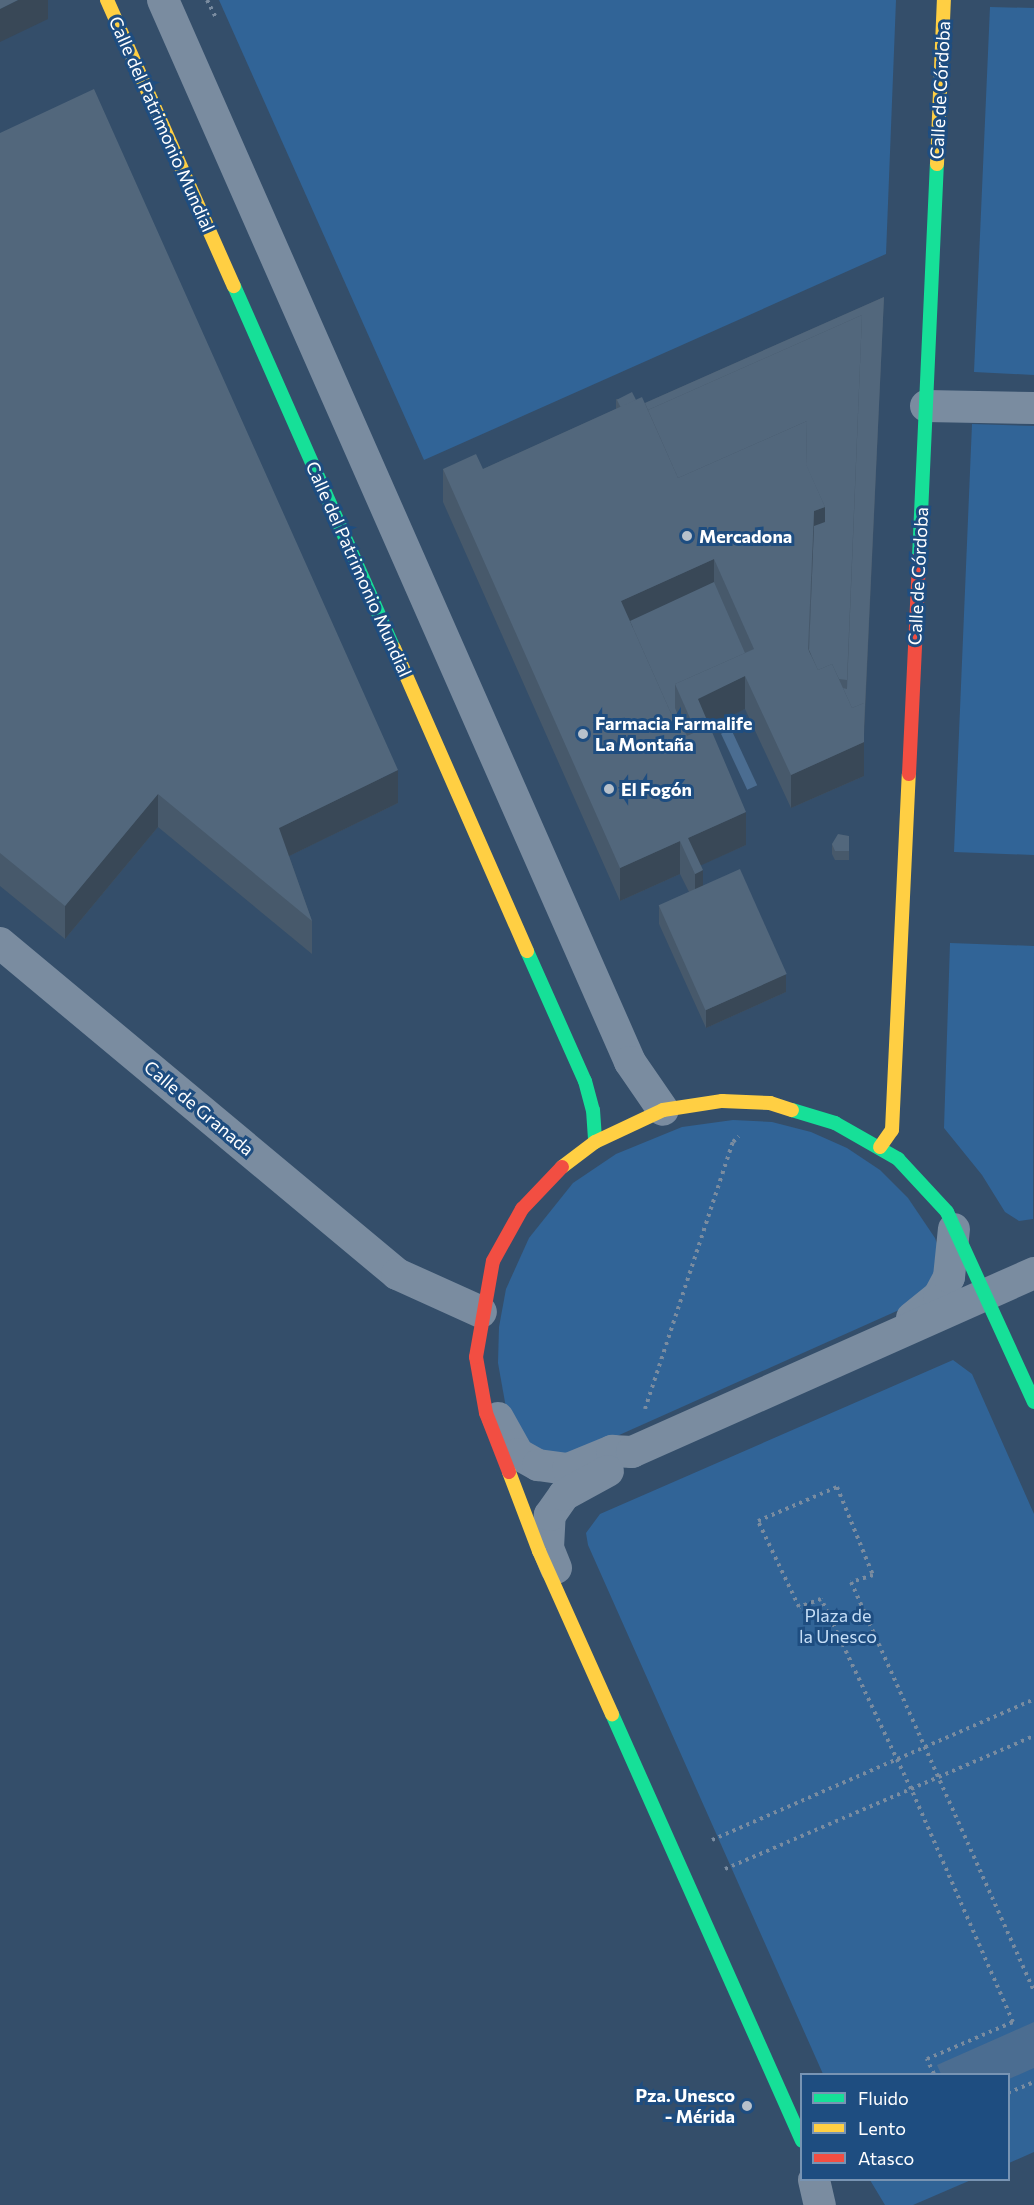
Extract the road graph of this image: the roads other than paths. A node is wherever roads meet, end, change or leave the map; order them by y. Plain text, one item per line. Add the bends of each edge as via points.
1 (107, 0) edge
2 (164, 0) edge
3 (944, 0) edge
4 (926, 406) junction
5 (1034, 408) edge
6 (0, 943) edge
7 (663, 1110) junction
8 (595, 1142) junction
9 (880, 1147) junction
10 (954, 1229) junction
11 (1034, 1273) edge
12 (986, 1295) junction
13 (481, 1312) junction
14 (862, 1350) junction
15 (484, 1393) junction
16 (1034, 1402) edge
17 (638, 1449) junction
18 (566, 1609) junction
19 (800, 2139) edge
20 (814, 2181) edge
21 (820, 2205) edge

1 - 8 street, Calle del Patrimonio Mundial via 585,1081 593,1110
2 - 7 street via 630,1062
3 - 4 street, Calle de Córdoba
4 - 5 street
4 - 9 street, Calle de Córdoba via 895,1090 892,1130
6 - 13 street, Calle de Granada via 397,1274
7 - 8 street
7 - 9 street via 722,1101 757,1103 835,1123
8 - 13 street via 549,1178 522,1209 493,1261
9 - 10 street via 915,1175 946,1212
10 - 12 street
10 - 14 street via 954,1257 939,1296 908,1321 869,1338
11 - 12 street
12 - 14 street
12 - 16 street
13 - 15 street via 476,1358
14 - 17 street
15 - 17 street via 495,1403 510,1443 527,1461 568,1469 612,1451
15 - 18 street via 486,1413 517,1497
17 - 18 street via 621,1465 564,1495 550,1515 548,1548 566,1591
18 - 19 street
20 - 21 street

